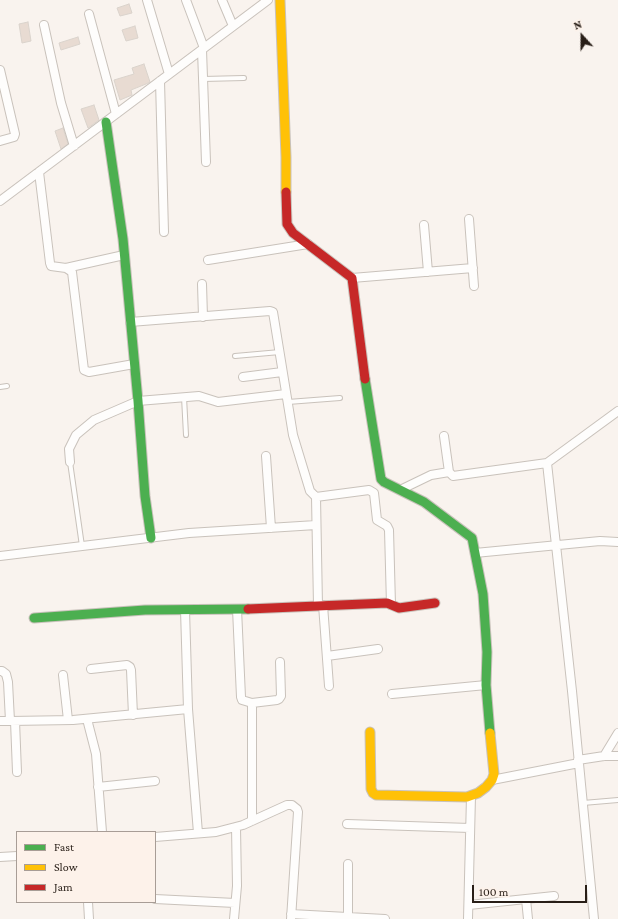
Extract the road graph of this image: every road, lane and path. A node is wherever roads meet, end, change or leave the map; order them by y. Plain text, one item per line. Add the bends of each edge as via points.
1 (147, 0) edge
2 (186, 0) edge
3 (222, 0) edge
4 (268, 0) edge
5 (280, 0) edge
6 (89, 14) dead end
7 (44, 25) dead end
8 (233, 26) junction
9 (203, 49) junction
10 (0, 70) edge
11 (170, 74) junction
12 (244, 78) dead end
13 (203, 79) junction
14 (160, 81) junction
15 (116, 114) junction
16 (106, 122) junction
17 (0, 140) edge
18 (74, 146) junction
19 (206, 162) dead end
20 (39, 172) junction
21 (0, 201) edge
22 (470, 219) dead end
23 (424, 225) dead end
24 (164, 232) dead end
25 (308, 244) junction
26 (124, 255) junction
27 (208, 260) dead end
28 (66, 268) junction
29 (473, 268) junction
30 (428, 272) junction
31 (352, 278) junction
32 (202, 284) dead end
33 (474, 286) dead end
34 (203, 317) junction
35 (130, 322) junction
36 (280, 352) junction
37 (235, 356) dead end
38 (134, 364) junction
39 (282, 372) junction
40 (243, 377) dead end
41 (7, 386) dead end
42 (0, 387) edge
43 (184, 397) junction
44 (287, 398) junction
45 (340, 398) dead end
46 (138, 401) junction
47 (618, 411) edge
48 (186, 435) dead end
49 (444, 436) dead end
50 (266, 456) dead end
51 (70, 462) joint
52 (547, 463) junction
53 (449, 472) junction
54 (382, 481) junction
55 (400, 490) junction
56 (372, 491) junction
57 (316, 497) junction
58 (316, 525) junction
59 (271, 528) junction
60 (151, 538) junction
61 (618, 542) edge
62 (556, 545) junction
63 (82, 546) junction
64 (475, 553) junction
65 (0, 556) edge
66 (435, 603) dead end
67 (392, 605) junction
68 (320, 606) junction
69 (237, 609) junction
70 (185, 610) junction
71 (34, 618) dead end
72 (378, 650) dead end
73 (326, 656) junction
74 (280, 662) dead end
75 (91, 669) dead end
76 (0, 671) edge
77 (63, 675) dead end
78 (486, 685) junction
79 (329, 686) dead end
80 (392, 694) dead end
81 (252, 703) junction
82 (188, 709) junction
83 (133, 714) junction
84 (87, 719) junction
85 (68, 720) junction
86 (0, 721) edge
87 (12, 721) junction
88 (370, 732) dead end
89 (618, 733) edge
90 (604, 756) junction
91 (618, 756) edge
92 (579, 762) junction
93 (17, 772) dead end
94 (492, 780) junction
95 (155, 781) dead end
96 (98, 787) junction
97 (471, 796) junction
98 (618, 800) edge
99 (583, 803) junction
100 (252, 821) junction
101 (347, 824) dead end
102 (236, 827) junction
103 (470, 828) junction
104 (102, 831) edge
105 (198, 833) junction
106 (156, 837) edge
107 (16, 856) edge
108 (0, 857) edge
109 (348, 864) dead end
110 (554, 896) dead end
111 (156, 899) edge
112 (526, 899) junction
113 (88, 903) edge
114 (235, 903) junction
115 (469, 905) junction
116 (291, 916) edge
117 (348, 916) junction
118 (89, 919) edge
119 (234, 919) edge
120 (385, 919) edge
121 (468, 919) edge
122 (528, 919) edge
123 (594, 919) edge

1 - 11 street
2 - 9 street
3 - 8 street
4 - 8 street
5 - 25 street via 286,218 290,229
6 - 15 street
7 - 18 street via 61,103
8 - 9 street
9 - 11 street
9 - 13 street
10 - 17 street via 16,134 14,137
11 - 14 street
12 - 13 lane
13 - 19 street
14 - 15 street
14 - 24 street
15 - 16 street
16 - 18 street
16 - 26 street
18 - 20 street
20 - 21 street
20 - 28 street via 50,263 55,267
22 - 29 street
23 - 30 street
25 - 27 street
25 - 31 street
26 - 28 street
26 - 35 street
28 - 38 street via 73,276 84,370 89,372
29 - 30 street
29 - 33 street
30 - 31 street
31 - 54 street via 379,476
32 - 34 street
34 - 35 street
34 - 36 street via 273,312
35 - 38 street
36 - 37 lane
36 - 39 street
38 - 46 street
39 - 40 street
39 - 44 street
41 - 42 lane
43 - 44 street via 202,396 218,402
43 - 46 street
43 - 48 lane
44 - 45 lane
44 - 57 street via 293,435 310,491
46 - 51 street via 94,420 76,435 68,449
46 - 60 street via 145,496
47 - 52 street
49 - 53 street
50 - 59 street
51 - 63 lane
52 - 53 street via 453,476
52 - 62 street
53 - 55 street via 431,475
54 - 55 street
54 - 56 street
55 - 64 street via 424,502 469,534
56 - 57 street
56 - 67 street via 377,520 389,530
57 - 58 street
58 - 59 street
58 - 68 street
59 - 60 street
60 - 63 street
61 - 62 street
62 - 64 street
62 - 92 street
63 - 65 street
64 - 78 street via 483,594 487,652
66 - 67 street via 399,608
67 - 68 street via 387,603
68 - 69 street
68 - 73 street
69 - 70 street
69 - 81 street via 241,698
70 - 71 street via 145,610
70 - 82 street
72 - 73 street
73 - 79 street
74 - 81 street via 280,699
75 - 83 street via 130,667
76 - 87 street via 6,674 8,682
77 - 85 street
78 - 80 street
78 - 94 street via 494,774
81 - 100 street
82 - 83 street
82 - 105 street
83 - 84 street
84 - 85 street
84 - 96 street via 96,754
85 - 87 street
86 - 87 street
87 - 93 street
88 - 97 street via 373,793
89 - 90 street
90 - 91 street
90 - 92 street
92 - 94 street
92 - 99 street
94 - 97 street
95 - 96 street
96 - 104 street
97 - 103 street
98 - 99 lane
99 - 123 street
100 - 102 street
100 - 116 street via 287,805 292,805 297,810
101 - 103 street
102 - 105 street
102 - 114 street
103 - 115 street
105 - 106 street
107 - 108 street
109 - 117 street
110 - 112 street
111 - 114 street
112 - 115 street
112 - 122 street
113 - 118 street
114 - 119 street
115 - 121 street
116 - 117 street
117 - 120 street

